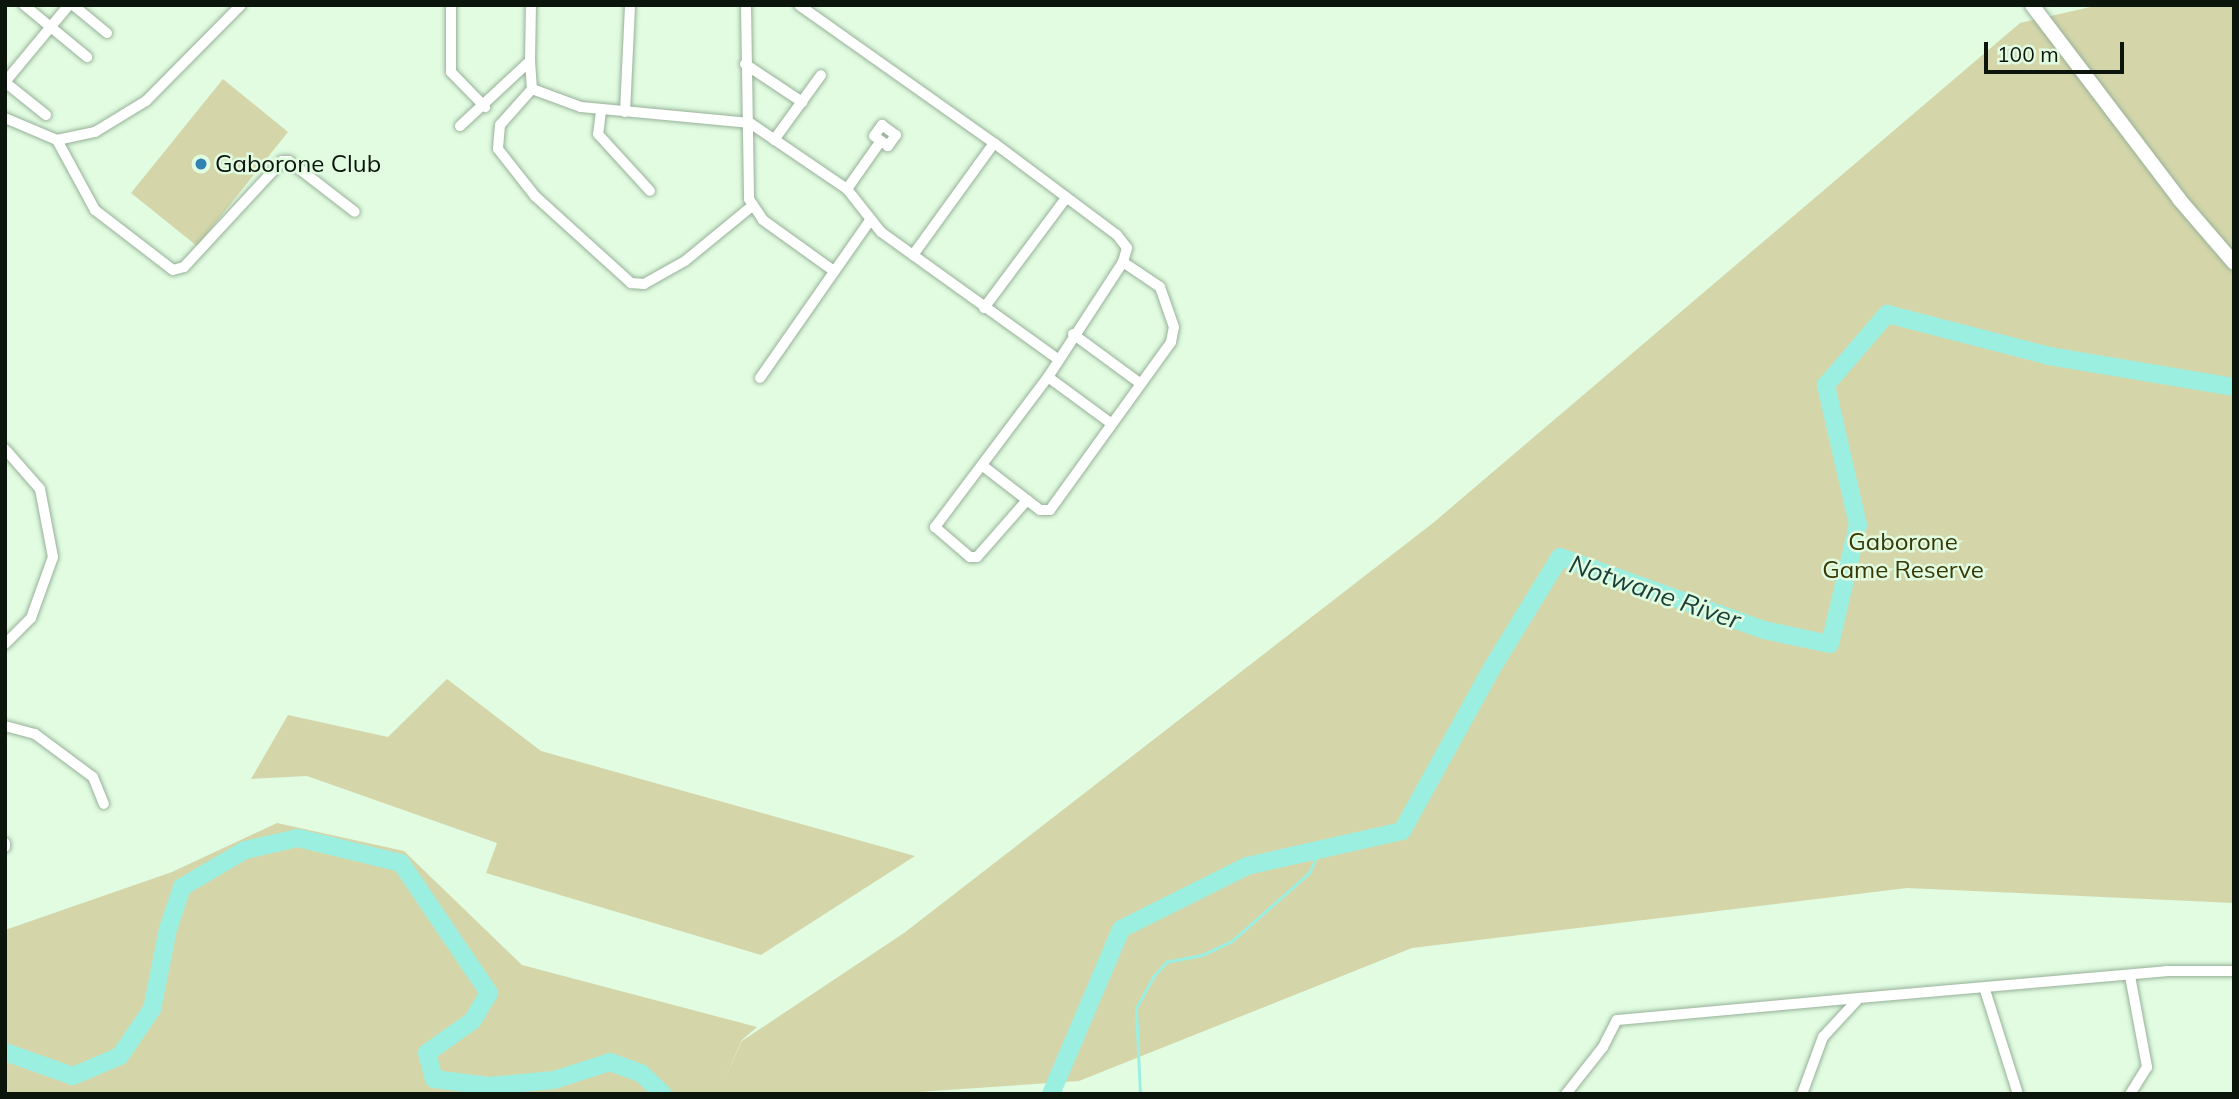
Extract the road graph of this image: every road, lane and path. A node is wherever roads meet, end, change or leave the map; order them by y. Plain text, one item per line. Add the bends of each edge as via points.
1 (24, 5) edge
2 (71, 5) edge
3 (241, 5) edge
4 (451, 5) edge
5 (531, 5) edge
6 (630, 5) edge
7 (746, 5) edge
8 (799, 5) edge
9 (2032, 5) edge
10 (51, 27) junction
11 (107, 33) dead end
12 (87, 57) dead end
13 (530, 61) junction
14 (745, 64) junction
15 (821, 75) dead end
16 (532, 89) junction
17 (802, 102) junction
18 (485, 107) junction
19 (601, 111) junction
20 (625, 112) junction
21 (46, 115) dead end
22 (5, 118) edge
23 (750, 123) junction
24 (460, 126) dead end
25 (57, 139) junction
26 (774, 140) junction
27 (880, 142) dead end
28 (994, 143) junction
29 (847, 190) junction
30 (650, 191) dead end
31 (1066, 198) junction
32 (752, 206) junction
33 (355, 212) dead end
34 (869, 222) junction
35 (913, 255) junction
36 (1123, 262) junction
37 (2234, 263) edge
38 (834, 271) junction
39 (984, 308) junction
40 (1073, 334) junction
41 (1058, 359) junction
42 (1048, 377) junction
43 (760, 378) dead end
44 (1141, 384) junction
45 (1112, 424) junction
46 (5, 449) edge
47 (983, 466) junction
48 (1027, 500) junction
49 (5, 644) edge
50 (5, 726) edge
51 (104, 804) dead end
52 (2234, 971) edge
53 (2130, 976) junction
54 (1985, 990) junction
55 (1859, 998) junction
56 (1566, 1094) edge
57 (1802, 1094) edge
58 (2018, 1094) edge
59 (2130, 1094) edge

1 - 10 street
2 - 10 street
2 - 11 street
3 - 25 street via 146,101 95,132
4 - 18 street via 451,72
5 - 13 street
6 - 20 street
7 - 14 street
8 - 28 street
9 - 37 street via 2179,199
10 - 12 street
10 - 21 street via 5,82
13 - 16 street
13 - 18 street
14 - 17 street
14 - 23 street
15 - 17 street
16 - 19 street
16 - 32 street via 500,125 498,149 535,196 631,282 644,284 685,261
17 - 26 street
18 - 24 street
19 - 20 street
19 - 30 street via 598,134
20 - 23 street
22 - 25 street
23 - 26 street
23 - 32 street
25 - 33 street via 95,209 179,271 282,161
26 - 29 street
27 - 29 street
28 - 31 street
28 - 35 street
29 - 34 street
31 - 36 street via 1124,241
31 - 39 street
32 - 38 street
34 - 35 street
34 - 38 street
35 - 39 street
36 - 40 street
36 - 44 street via 1156,281 1174,327 1171,342
38 - 43 street
39 - 41 street
40 - 41 street
40 - 44 street
41 - 42 street
42 - 45 street
42 - 47 street
44 - 45 street
45 - 48 street via 1050,510 1040,510
46 - 49 street via 40,489 53,558 31,618
47 - 48 street
47 - 48 street via 935,525 970,557 980,556
50 - 51 street via 35,734 93,777
52 - 53 street
53 - 54 street
53 - 59 street via 2147,1067
54 - 55 street
54 - 58 street
55 - 56 street via 1617,1020 1603,1047
55 - 57 street via 1823,1037

